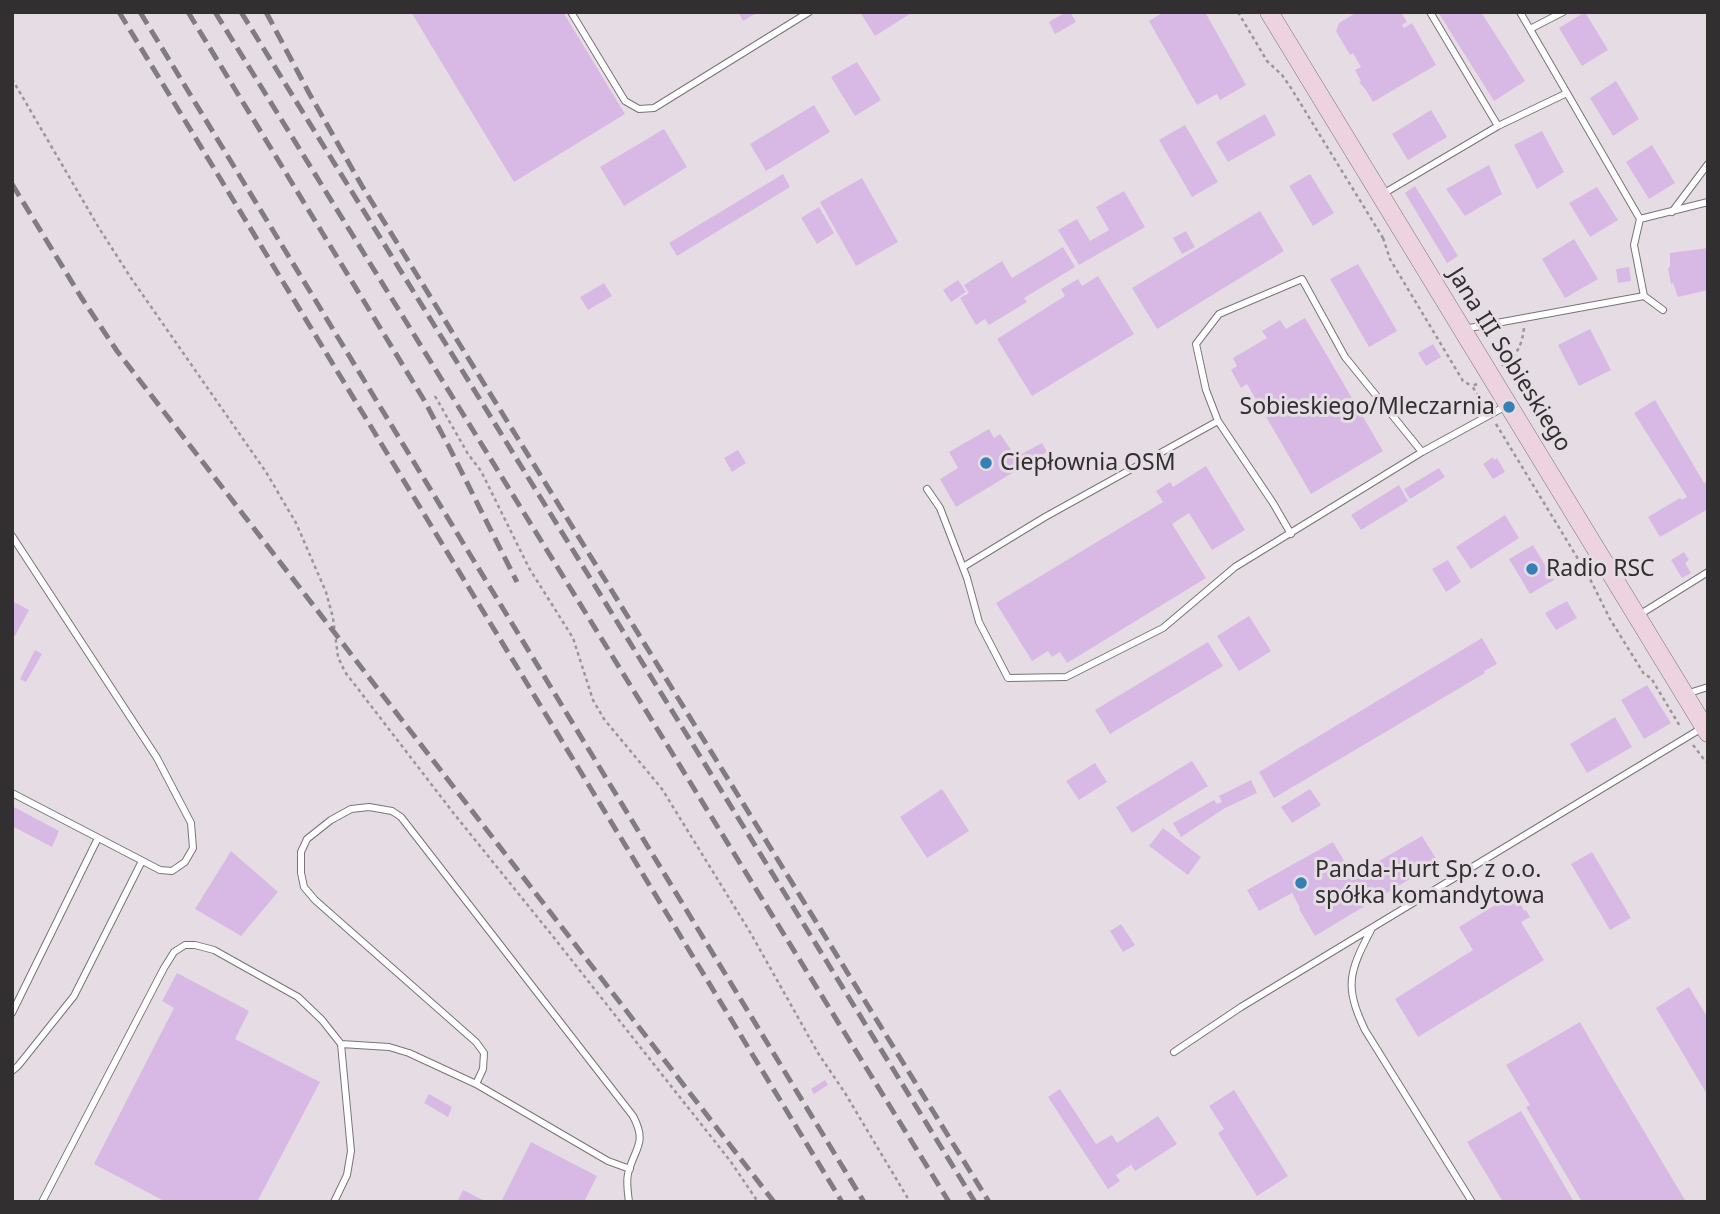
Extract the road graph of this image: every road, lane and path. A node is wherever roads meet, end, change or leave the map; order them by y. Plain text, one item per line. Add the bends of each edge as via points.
1 (571, 12) edge
2 (809, 12) edge
3 (1238, 12) edge
4 (1269, 12) edge
5 (1430, 12) edge
6 (1520, 12) edge
7 (1563, 12) edge
8 (1530, 29) junction
9 (12, 79) edge
10 (1567, 93) junction
11 (1498, 126) junction
12 (1708, 164) edge
13 (1380, 196) junction
14 (1708, 202) edge
15 (1672, 212) junction
16 (1640, 219) junction
17 (1383, 238) dead end
18 (1644, 296) junction
19 (1663, 310) dead end
20 (1462, 330) junction
21 (435, 396) dead end
22 (1508, 405) junction
23 (1218, 421) junction
24 (1422, 453) junction
25 (927, 489) dead end
26 (1291, 534) junction
27 (12, 537) edge
28 (963, 567) junction
29 (1708, 572) edge
30 (1637, 616) junction
31 (1708, 687) edge
32 (1685, 695) junction
33 (1706, 730) edge
34 (12, 793) edge
35 (98, 838) junction
36 (142, 861) junction
37 (1372, 928) junction
38 (12, 1013) edge
39 (341, 1044) junction
40 (1174, 1052) dead end
41 (12, 1071) edge
42 (475, 1084) junction
43 (630, 1169) junction
44 (1470, 1201) edge
45 (42, 1202) edge
46 (334, 1202) edge
47 (629, 1202) edge
48 (758, 1202) edge
49 (910, 1202) edge

1 - 2 lane via 625,101 639,110 654,108
3 - 17 path via 1267,61 1291,88
4 - 13 main road, Jana III Sobieskiego
5 - 11 lane
6 - 8 lane
7 - 8 lane
8 - 10 lane
9 - 48 path via 99,228 296,523 326,592 345,672
10 - 11 lane
10 - 16 lane
11 - 13 lane
12 - 15 lane
13 - 20 main road, Jana III Sobieskiego
14 - 15 lane
15 - 16 lane
16 - 18 lane via 1634,245
18 - 19 lane
18 - 20 lane
20 - 22 main road, Jana III Sobieskiego
21 - 49 path via 481,471 529,568 573,638 598,710 662,789
22 - 24 lane
22 - 30 main road, Jana III Sobieskiego
23 - 24 lane via 1196,344 1219,314 1302,279 1345,357
23 - 26 lane
23 - 28 lane
24 - 26 lane
25 - 28 lane via 940,508
26 - 28 lane via 1235,567 1163,628 1066,677 1009,678 979,622
27 - 36 lane via 157,758 191,823 193,848 185,862 172,871
29 - 30 lane
30 - 32 main road, Jana III Sobieskiego
31 - 32 lane
32 - 33 main road, Jana III Sobieskiego
33 - 37 lane
34 - 35 lane
35 - 36 lane
35 - 38 lane
36 - 41 lane via 74,996
37 - 40 lane
37 - 44 lane via 1351,981 1354,1008
39 - 42 lane via 389,1047
39 - 45 lane via 298,997 214,950 185,945 164,968
39 - 46 lane via 351,1151 347,1175
42 - 43 lane via 608,1161
42 - 43 lane via 483,1069 484,1053 476,1042 304,887 302,852 307,839 351,809 392,811 418,838 633,1116 640,1144
43 - 47 lane

